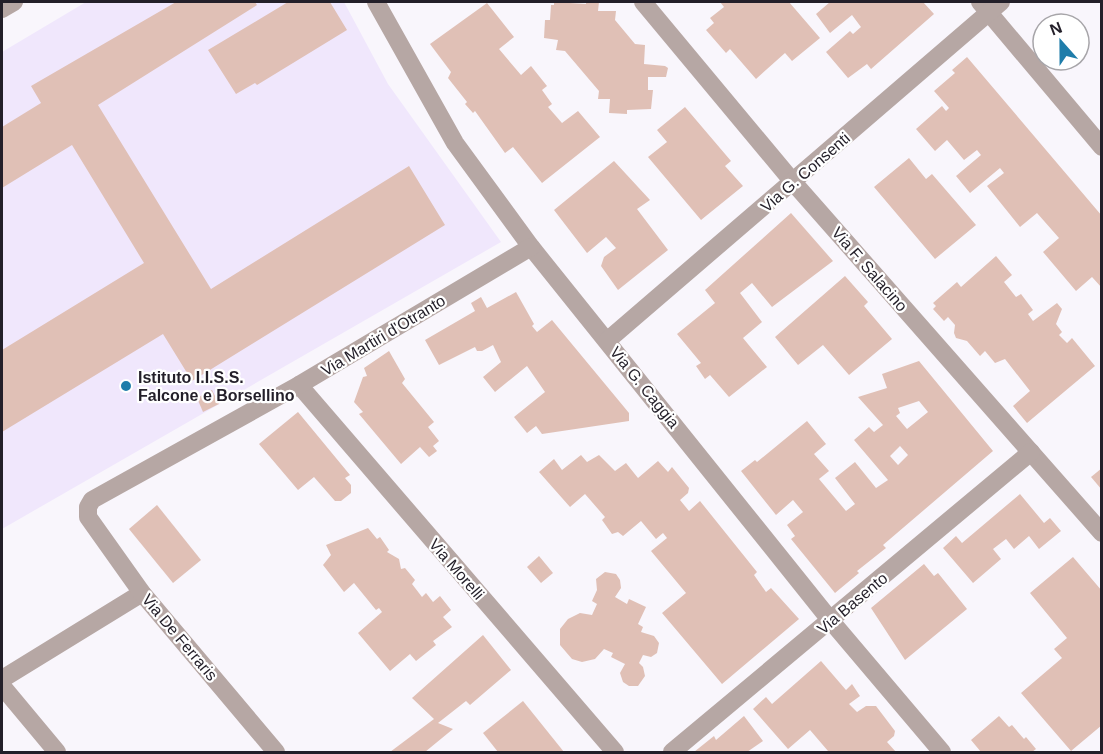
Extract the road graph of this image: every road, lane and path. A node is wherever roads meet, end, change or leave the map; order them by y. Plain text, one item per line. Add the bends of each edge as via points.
1 (14, 2) edge
2 (376, 2) edge
3 (643, 2) edge
4 (990, 5) edge
5 (2, 9) edge
6 (1101, 147) edge
7 (793, 182) junction
8 (531, 247) junction
9 (608, 340) junction
10 (299, 385) junction
11 (1031, 452) junction
12 (88, 517) joint
13 (1101, 533) edge
14 (142, 593) junction
15 (831, 621) junction
16 (2, 679) edge
17 (2, 686) edge
18 (57, 753) edge
19 (276, 753) edge
20 (615, 753) edge
21 (672, 753) edge
22 (942, 753) edge

1 - 5 street
2 - 8 street, Via G. Caggia via 455,143
3 - 7 street, Via F. Salacino
4 - 6 street
4 - 7 street, Via G. Consenti
7 - 9 street, Via G. Consenti
7 - 11 street, Via F. Salacino
8 - 9 street, Via G. Caggia
8 - 10 street, Via Martiri d'Otranto
9 - 15 street, Via G. Caggia
10 - 12 street, Via Martiri d'Otranto via 92,500
10 - 20 street, Via Morelli
11 - 13 street, Via F. Salacino
11 - 15 street, Via Basento
12 - 14 street, Via De Ferraris
14 - 16 street
14 - 19 street, Via De Ferraris
15 - 21 street, Via Basento
15 - 22 street, Via G. Caggia
17 - 18 street

